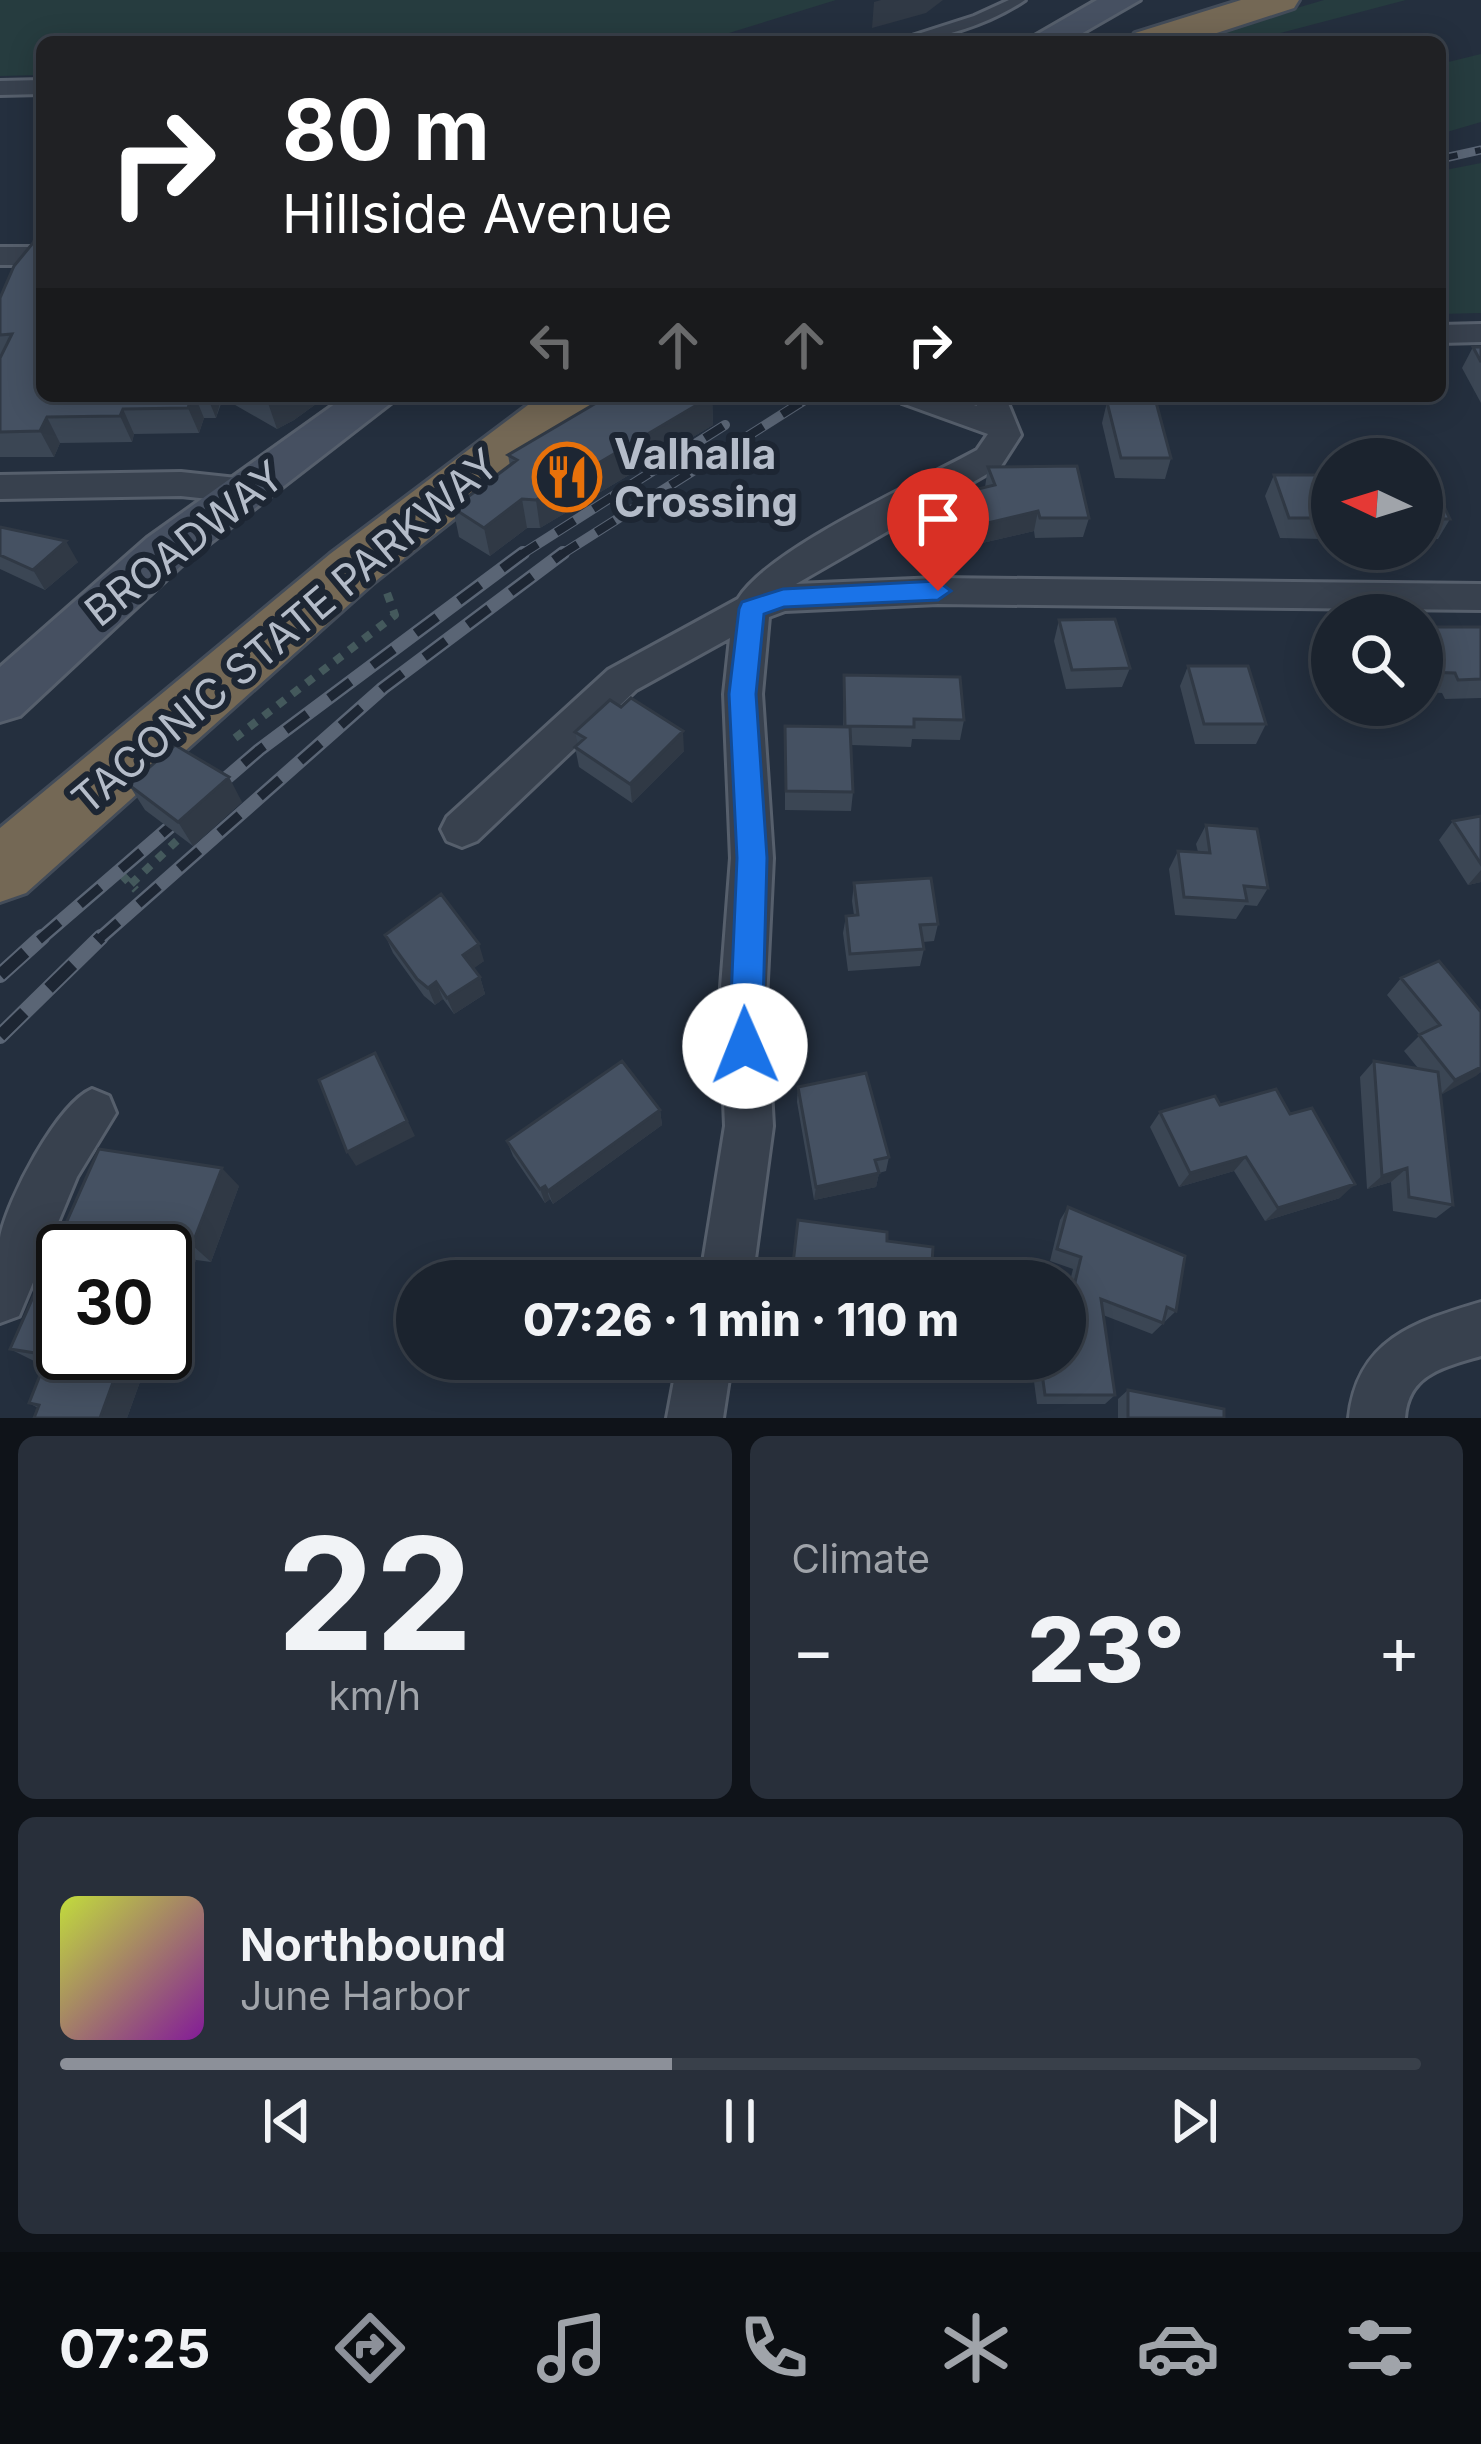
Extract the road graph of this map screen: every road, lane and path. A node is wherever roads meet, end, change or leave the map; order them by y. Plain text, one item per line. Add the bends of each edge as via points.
1 (1019, 0) edge
2 (1218, 0) edge
3 (1280, 0) edge
4 (1107, 12) edge
5 (920, 36) edge
6 (1054, 36) edge
7 (1168, 36) edge
8 (36, 87) edge
9 (0, 88) edge
10 (0, 256) edge
11 (36, 256) edge
12 (1481, 333) edge
13 (1446, 334) edge
14 (369, 402) edge
15 (946, 402) edge
16 (994, 411) edge
17 (551, 413) edge
18 (0, 487) edge
19 (246, 491) junction
20 (378, 574) junction
21 (1481, 597) edge
22 (752, 609) junction
23 (274, 664) dead end
24 (0, 700) edge
25 (248, 728) dead end
26 (193, 826) edge
27 (0, 827) edge
28 (462, 829) dead end
29 (0, 871) edge
30 (122, 875) dead end
31 (92, 1113) dead end
32 (729, 1260) edge
33 (0, 1297) edge
34 (1481, 1329) edge
35 (701, 1380) edge
36 (1377, 1404) edge
37 (695, 1418) edge

1 - 5 lane
2 - 4 highway
3 - 7 highway
4 - 6 street
8 - 9 street
10 - 11 street
12 - 13 street
14 - 19 street, BROADWAY
15 - 16 street
16 - 22 street via 1004,444 988,458 794,567 762,590
17 - 20 lane via 468,499
17 - 27 highway, TACONIC STATE PARKWAY via 348,536
17 - 29 highway, TACONIC STATE PARKWAY via 351,569
18 - 19 street
19 - 24 street, BROADWAY via 138,574
20 - 23 lane
20 - 25 path via 395,615
21 - 22 street via 938,591 783,598
22 - 28 street via 622,680
22 - 32 street via 742,694 752,858 743,1000 749,1126
26 - 30 path via 133,887
31 - 33 street via 60,1160
34 - 36 street via 1404,1355
35 - 37 street

